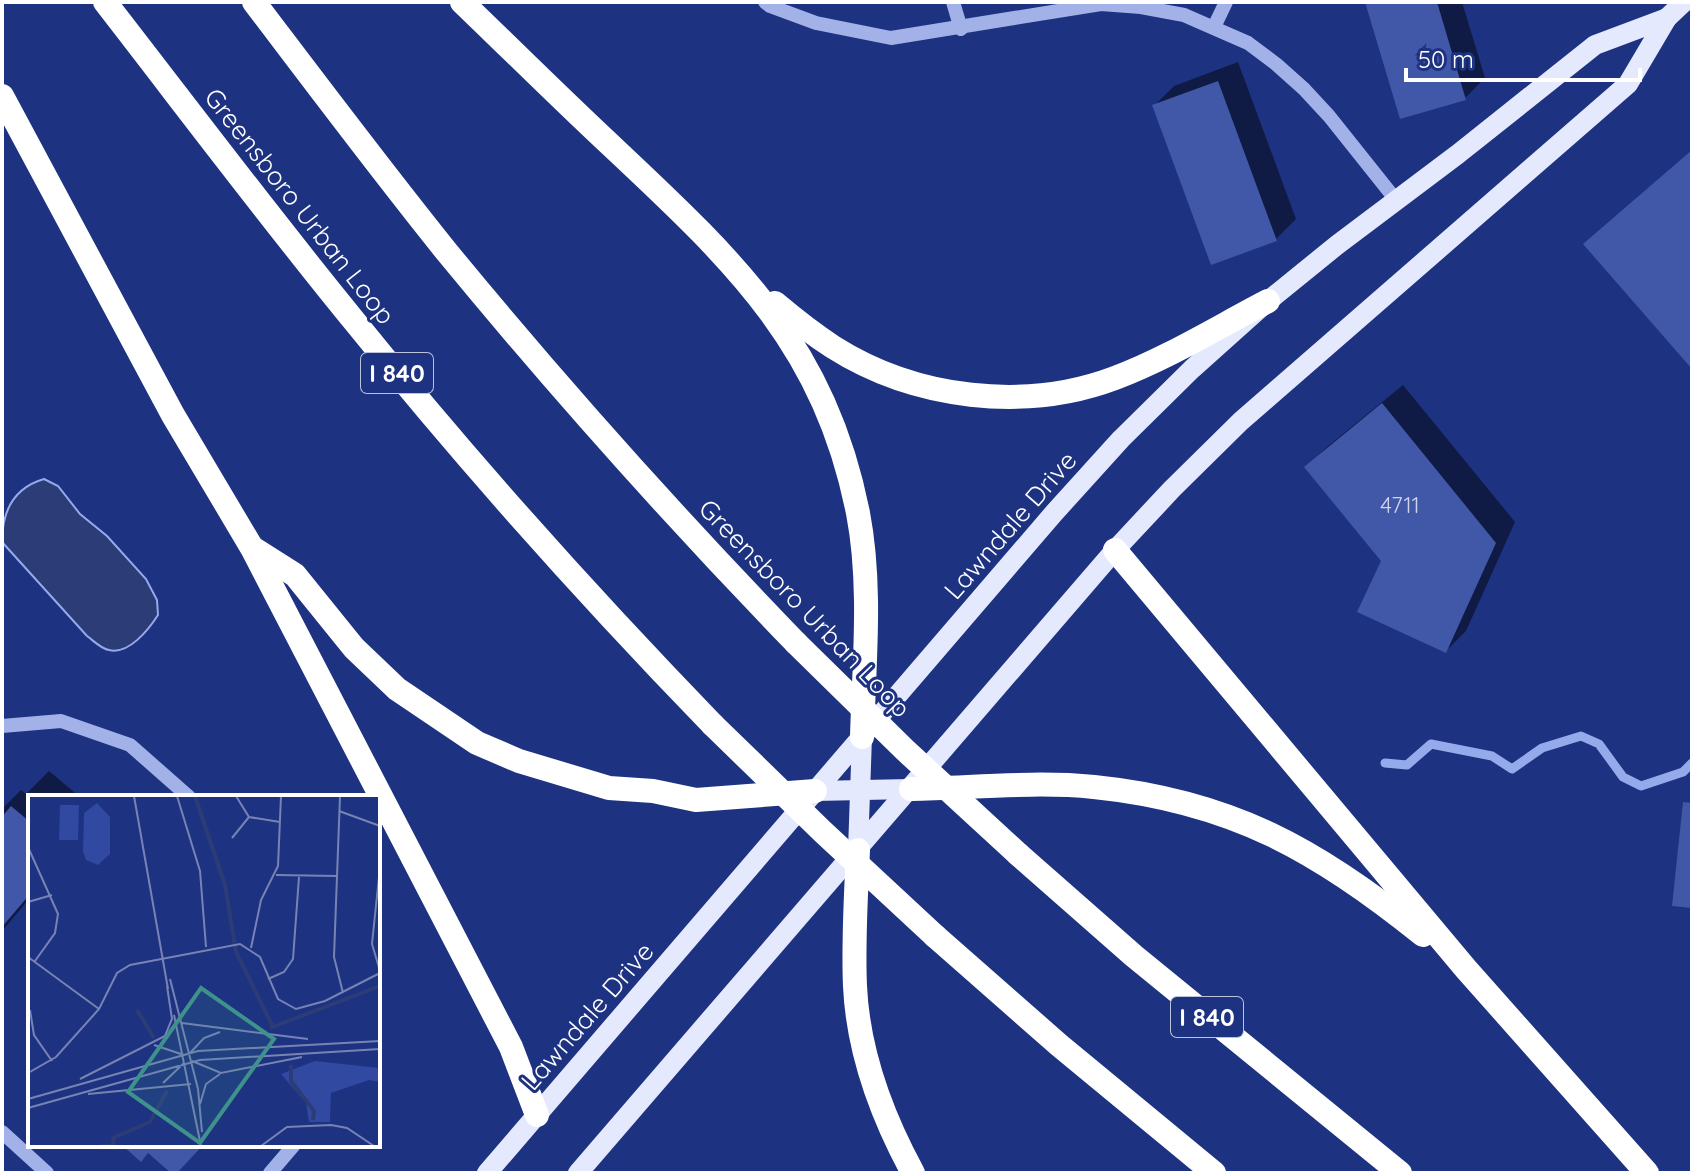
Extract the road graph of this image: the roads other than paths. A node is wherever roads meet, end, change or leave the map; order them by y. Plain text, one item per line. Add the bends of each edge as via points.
1 (105, 2) edge
2 (254, 2) edge
3 (462, 2) edge
4 (765, 2) edge
5 (953, 2) edge
6 (1226, 2) edge
7 (1684, 2) edge
8 (1667, 18) junction
9 (1214, 27) junction
10 (961, 29) junction
11 (2, 96) edge
12 (1396, 200) junction
13 (744, 277) junction
14 (1268, 301) junction
15 (252, 548) junction
16 (1115, 550) junction
17 (2, 726) edge
18 (862, 737) junction
19 (911, 789) junction
20 (860, 790) junction
21 (815, 791) junction
22 (187, 795) edge
23 (858, 850) junction
24 (1466, 969) junction
25 (537, 1115) junction
26 (2, 1132) edge
27 (292, 1147) edge
28 (47, 1173) edge
29 (270, 1173) edge
30 (487, 1173) edge
31 (578, 1173) edge
32 (913, 1173) edge
33 (1214, 1173) edge
34 (1400, 1173) edge
35 (1647, 1173) edge

1 - 33 highway, Greensboro Urban Loop / I 840, bridge via 325,286 446,432 713,725 935,936
2 - 34 highway, Greensboro Urban Loop / I 840, bridge via 534,357 796,643 1018,854
3 - 13 highway
4 - 10 lane via 816,23 891,38
5 - 10 lane
6 - 9 lane
7 - 8 main road, Lawndale Drive
8 - 12 main road, Lawndale Drive via 1595,45
8 - 16 main road, Lawndale Drive via 1628,84 1241,421
9 - 10 lane via 1184,15 1101,4
9 - 12 lane via 1248,43 1304,89
11 - 15 highway via 173,415
12 - 14 main road, Lawndale Drive
13 - 14 highway via 805,328 867,366 937,390 973,395 1045,395 1112,379
13 - 18 highway via 771,310 817,387 849,473 866,596
14 - 18 main road, Lawndale Drive via 1121,439
15 - 21 highway via 295,575 354,648 397,689 477,743 609,788 696,800
15 - 25 highway via 511,1047
16 - 19 main road, Lawndale Drive
16 - 24 highway
17 - 22 lane via 61,721 130,745
18 - 20 main road
18 - 21 main road, Lawndale Drive
19 - 20 main road
19 - 23 main road, Lawndale Drive
19 - 24 highway via 1091,787 1201,807 1301,848 1377,898
20 - 21 main road
20 - 23 main road
21 - 25 main road, Lawndale Drive
23 - 31 main road, Lawndale Drive
23 - 32 highway via 855,975 861,1033 884,1112
24 - 35 highway
25 - 30 main road, Lawndale Drive
26 - 28 lane
27 - 29 lane

